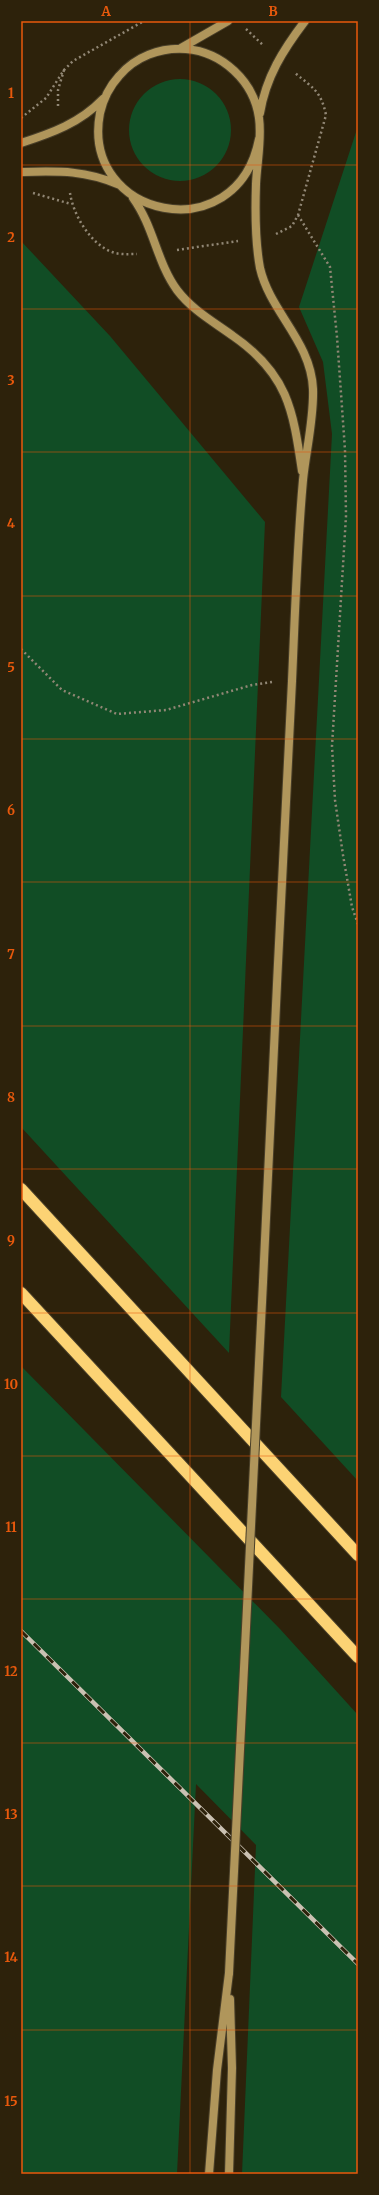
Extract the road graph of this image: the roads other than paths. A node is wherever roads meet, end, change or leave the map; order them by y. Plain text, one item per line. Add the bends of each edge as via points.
1 (228, 21) edge
2 (305, 21) edge
3 (180, 49) junction
4 (105, 98) junction
5 (259, 117) junction
6 (259, 139) junction
7 (21, 143) edge
8 (21, 172) edge
9 (122, 186) junction
10 (130, 193) junction
11 (304, 480) junction
12 (21, 1189) edge
13 (21, 1293) edge
14 (358, 1555) edge
15 (358, 1657) edge
16 (229, 1973) junction
17 (210, 2174) edge
18 (229, 2174) edge

1 - 3 street
2 - 5 street via 279,59 268,81
3 - 4 street via 150,54 131,64 116,79
3 - 5 street via 208,54 232,68 247,85
4 - 7 street via 69,125
4 - 9 street via 98,129 101,150 109,169
5 - 6 street
6 - 10 street via 254,161 242,180 215,202 194,209 171,210 149,204
6 - 11 street via 256,181 257,237 262,273 268,290 304,350 311,371 313,389
8 - 9 street via 79,172
9 - 10 street
10 - 11 street via 148,222 168,276 190,305 250,348 281,384 295,422
11 - 16 street, bridge via 292,679
12 - 14 highway
13 - 15 highway
16 - 17 street via 217,2070
16 - 18 street via 232,2068

